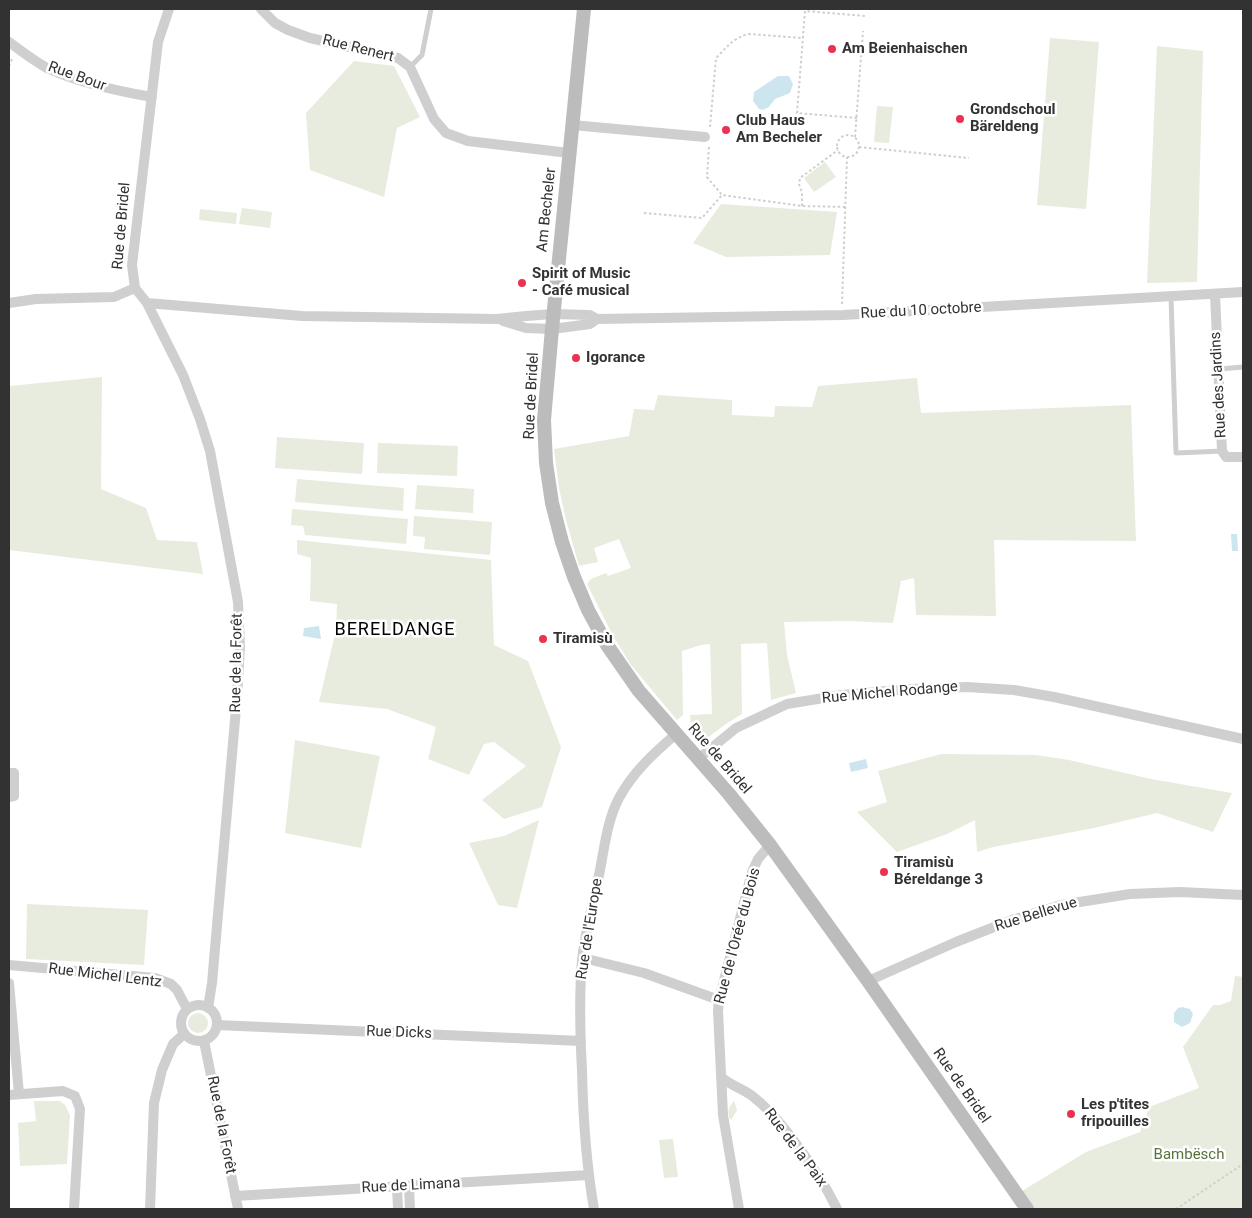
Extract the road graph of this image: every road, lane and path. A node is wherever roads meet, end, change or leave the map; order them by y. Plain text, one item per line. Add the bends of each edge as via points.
1 (169, 9) edge
2 (260, 9) edge
3 (431, 9) edge
4 (584, 9) edge
5 (865, 16) dead end
6 (863, 31) dead end
7 (803, 38) junction
8 (9, 42) edge
9 (14, 54) dead end
10 (9, 66) edge
11 (410, 67) junction
12 (152, 98) junction
13 (856, 118) junction
14 (572, 125) junction
15 (708, 137) junction
16 (855, 137) junction
17 (859, 147) junction
18 (838, 150) junction
19 (570, 154) junction
20 (848, 157) junction
21 (969, 158) dead end
22 (703, 165) dead end
23 (708, 165) junction
24 (722, 195) junction
25 (802, 206) junction
26 (846, 208) junction
27 (644, 213) dead end
28 (135, 288) junction
29 (1243, 292) edge
30 (1215, 294) junction
31 (1171, 296) junction
32 (9, 303) edge
33 (146, 303) junction
34 (842, 307) dead end
35 (553, 314) junction
36 (497, 319) junction
37 (597, 319) junction
38 (552, 328) junction
39 (1243, 368) edge
40 (1219, 369) junction
41 (1222, 451) junction
42 (1243, 457) edge
43 (676, 734) junction
44 (1243, 739) edge
45 (698, 759) junction
46 (9, 773) edge
47 (9, 796) edge
48 (770, 845) junction
49 (1243, 895) edge
50 (583, 958) junction
51 (9, 965) edge
52 (868, 981) junction
53 (9, 983) edge
54 (719, 1000) junction
55 (208, 1008) junction
56 (187, 1009) junction
57 (217, 1025) junction
58 (184, 1034) junction
59 (204, 1040) junction
60 (580, 1041) junction
61 (720, 1078) junction
62 (14, 1095) edge
63 (1243, 1164) edge
64 (588, 1175) junction
65 (397, 1186) junction
66 (409, 1186) junction
67 (235, 1196) junction
68 (74, 1209) edge
69 (150, 1209) edge
70 (238, 1209) edge
71 (398, 1209) edge
72 (410, 1209) edge
73 (594, 1209) edge
74 (740, 1209) edge
75 (837, 1209) edge
76 (1026, 1209) edge
77 (1176, 1209) edge

1 - 12 street, Rue de Bridel via 158,42
2 - 11 street, Rue Renert via 288,30 398,58
3 - 11 lane via 422,54
4 - 14 main road, Am Becheler
5 - 7 path via 805,11
6 - 13 path
7 - 13 path via 797,113
7 - 15 path via 749,34 735,39 716,58
8 - 12 street, Rue Bour via 47,68 116,91
9 - 10 path
11 - 19 street, Rue Renert via 434,119 446,133 468,141
12 - 28 street, Rue de Bridel via 132,265
13 - 16 path
14 - 15 street
14 - 19 main road, Am Becheler
15 - 23 path
16 - 17 path
16 - 18 path via 841,137 837,143
17 - 20 path via 854,155
17 - 21 path
18 - 20 path
18 - 25 path via 800,178
19 - 35 main road, Am Becheler
20 - 26 path
22 - 23 path
23 - 24 path via 707,177
24 - 25 path
24 - 27 path via 702,218
25 - 26 path
26 - 34 path
28 - 32 street via 114,297
28 - 33 street, Rue de Bridel
29 - 30 street, Rue du 10 octobre
30 - 31 street, Rue du 10 octobre
30 - 40 street, Rue des Jardins
31 - 37 street, Rue du 10 octobre via 843,316
31 - 41 lane via 1176,453
33 - 36 street via 302,316
33 - 55 street, Rue de la Forêt via 184,375 210,451 238,602 240,648 236,717
35 - 36 street
35 - 37 street, Rue du 10 octobre via 590,315
35 - 38 main road, Am Becheler
36 - 38 street via 526,328
37 - 38 street, Rue du 10 octobre via 590,324
38 - 43 main road, Rue de Bridel via 544,420 552,503 562,542 588,610 607,645 639,691
39 - 40 lane
40 - 41 street, Rue des Jardins
41 - 42 street, Rue des Jardins via 1226,457
43 - 45 main road, Rue de Bridel
43 - 50 street, Rue de l'Europe via 644,763 618,800 609,826
44 - 45 street, Rue Michel Rodange via 1014,690 929,688 842,695 787,704 736,728
45 - 48 main road, Rue de Bridel
46 - 47 street via 14,773 14,796
48 - 52 main road, Rue de Bridel
48 - 54 street, Rue de l'Orée du Bois via 752,872
49 - 52 street, Rue Bellevue via 1130,894 1061,905 956,942
50 - 54 street via 644,973
50 - 60 street, Rue de l'Europe
51 - 56 street, Rue Michel Lentz via 156,978 171,984
52 - 76 main road, Rue de Bridel
53 - 62 street
54 - 61 street, Rue de l'Orée du Bois
55 - 56 street via 198,1005
55 - 57 street via 215,1015
56 - 58 street via 182,1017
57 - 59 street via 213,1035
57 - 60 street, Rue Dicks
58 - 59 street via 193,1040
58 - 69 street via 173,1044 162,1070 154,1103
59 - 67 street, Rue de la Forêt
60 - 64 street, Rue de l'Europe
61 - 74 street, Rue de l'Orée du Bois via 723,1115
61 - 75 street, Rue de la Paix via 749,1094 771,1112 812,1164
62 - 68 street via 63,1091 75,1096 80,1109
63 - 77 path
64 - 66 street, Rue de Limana
64 - 73 street, Rue de l'Europe
65 - 66 street, Rue de Limana
65 - 67 street, Rue de Limana
65 - 71 street
66 - 72 street
67 - 70 street, Rue de la Forêt

